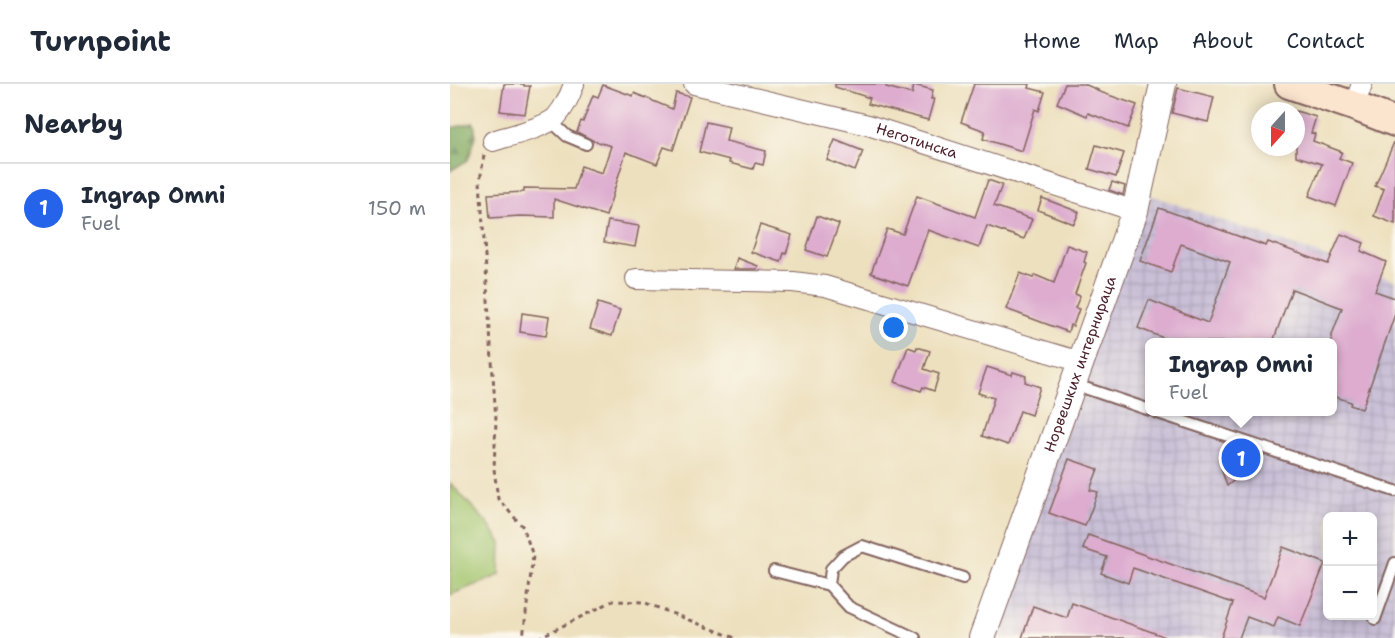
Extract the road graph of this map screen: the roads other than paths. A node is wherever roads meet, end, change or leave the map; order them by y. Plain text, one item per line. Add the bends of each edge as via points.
1 (574, 84) edge
2 (694, 84) edge
3 (1163, 84) edge
4 (1289, 84) edge
5 (1358, 95) edge
6 (551, 121) junction
7 (1395, 122) edge
8 (493, 141) road end
9 (586, 144) dead end
10 (1135, 212) junction
11 (636, 279) dead end
12 (1077, 373) junction
13 (1145, 408) edge
14 (1170, 416) edge
15 (1395, 491) edge
16 (1395, 563) edge
17 (774, 571) dead end
18 (963, 578) dead end
19 (829, 585) junction
20 (1377, 613) edge
21 (915, 638) edge
22 (982, 638) edge

1 - 6 street via 569,98
2 - 10 street, Неготинска via 868,125
3 - 10 street, Норвешких интернираца
4 - 5 main road
5 - 7 main road
6 - 8 street
6 - 9 lane via 567,136
10 - 12 street, Норвешких интернираца
11 - 12 street via 825,286
12 - 13 lane
12 - 22 street, Норвешких интернираца
14 - 15 lane
16 - 20 lane
17 - 19 lane
18 - 19 lane via 862,546 843,556 831,569
19 - 21 lane via 849,607

